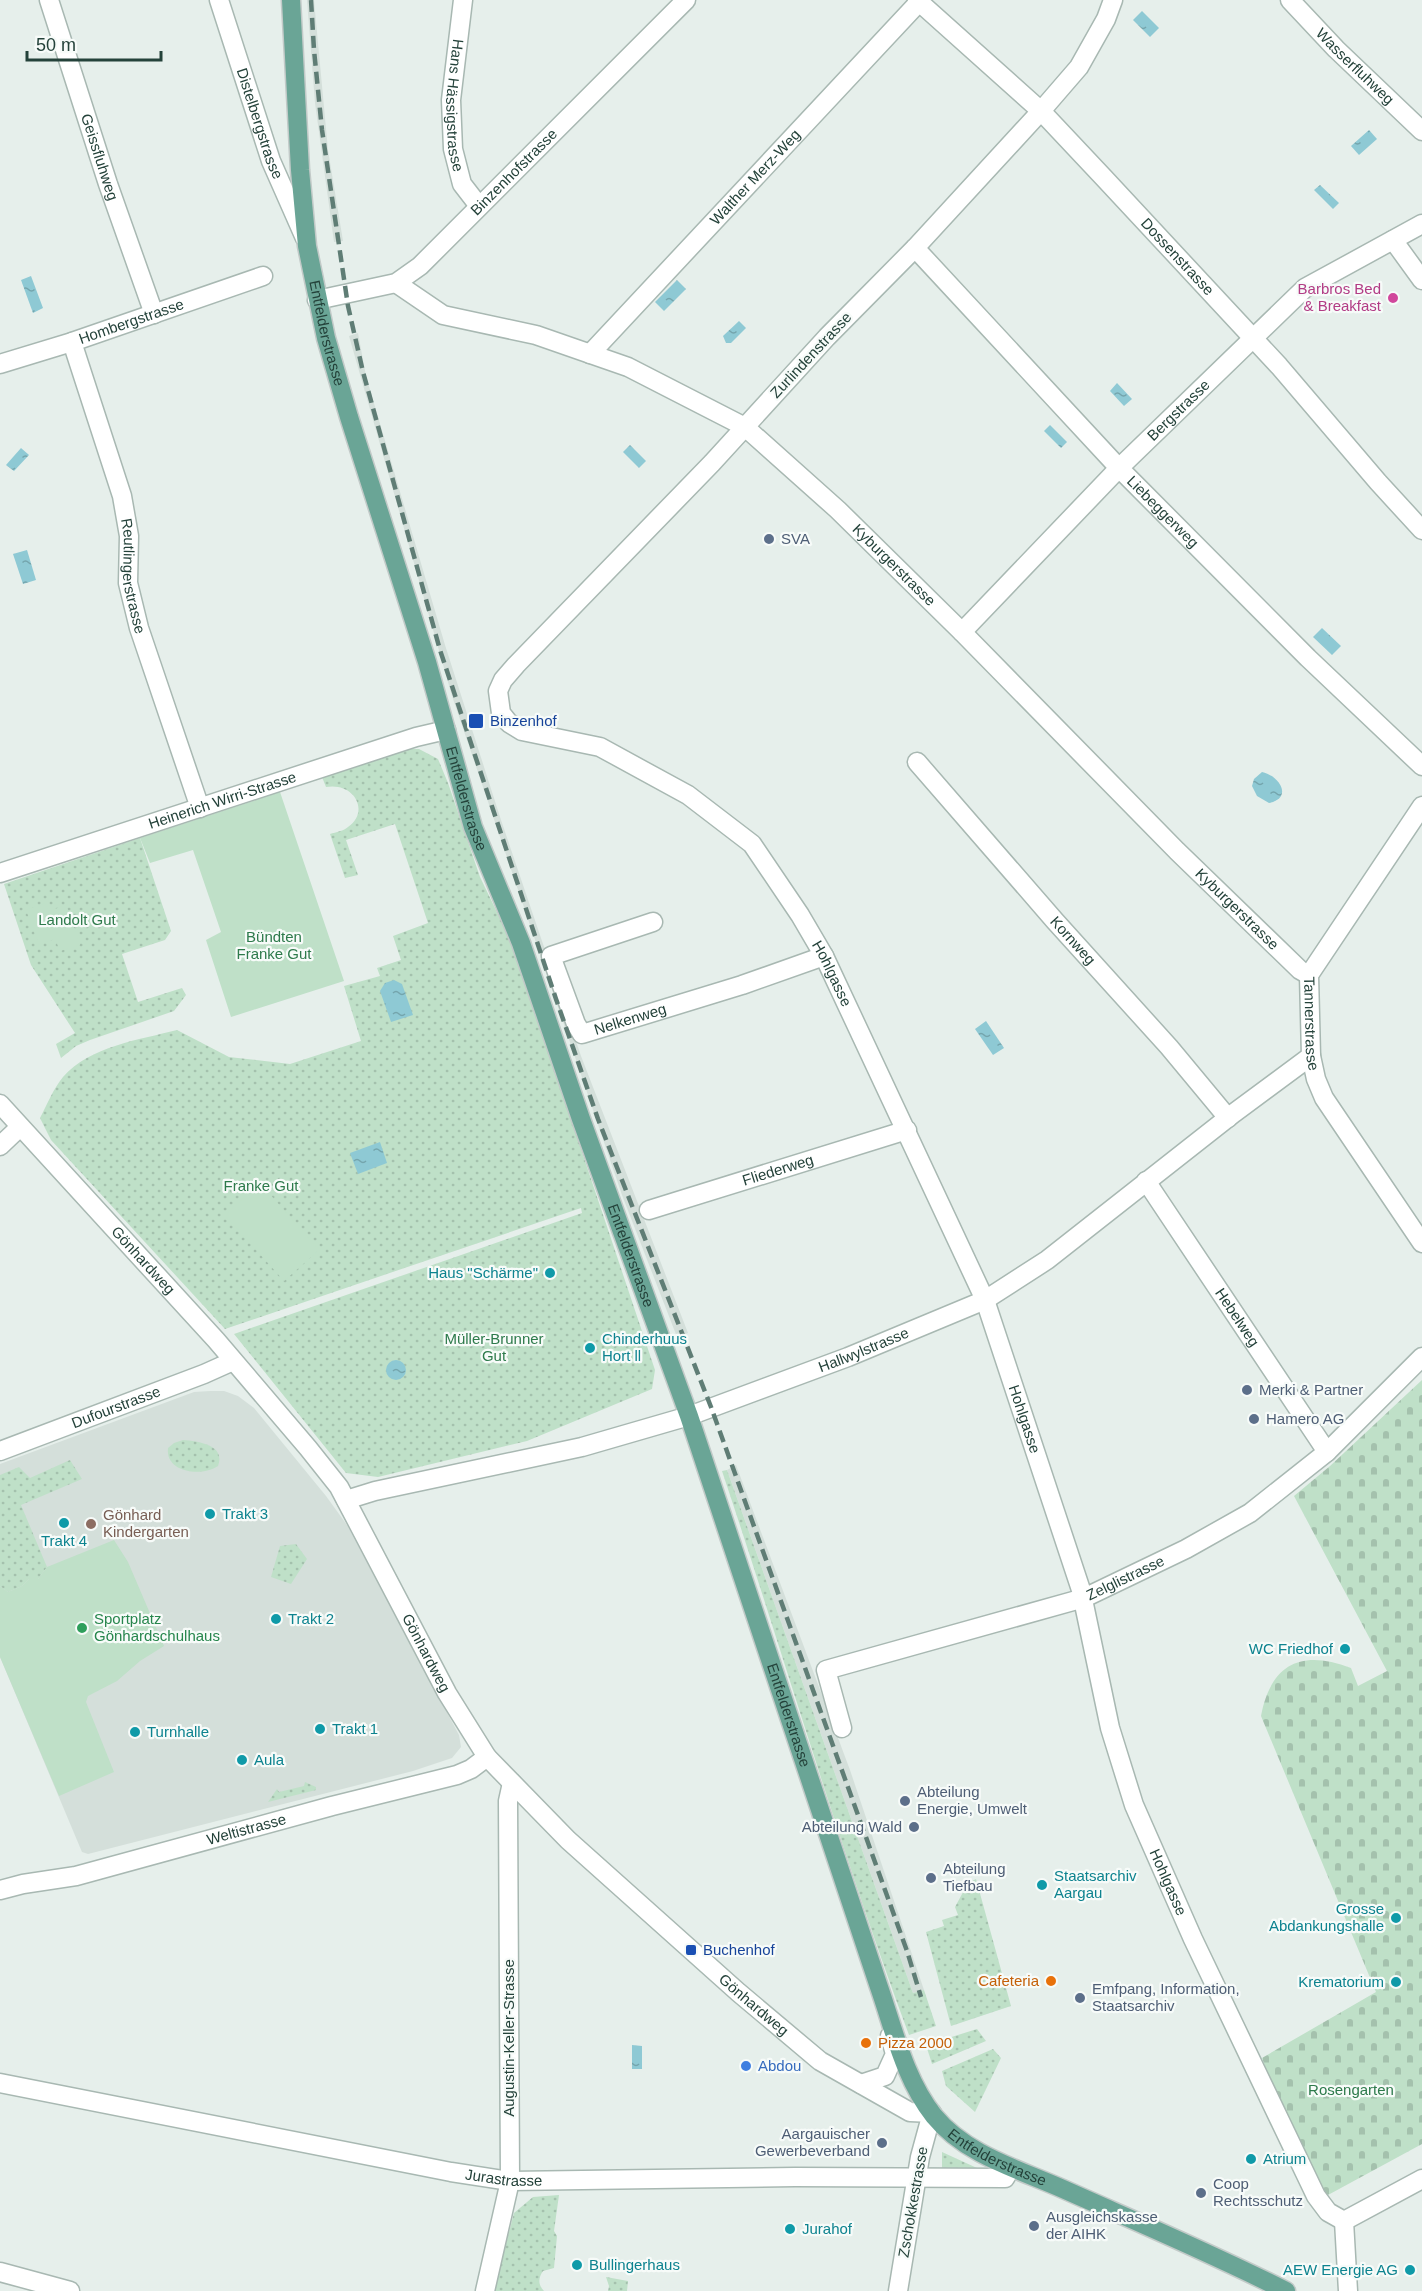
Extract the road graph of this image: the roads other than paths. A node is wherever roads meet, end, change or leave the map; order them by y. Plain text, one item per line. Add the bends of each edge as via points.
1 (49, 0) edge
2 (219, 0) edge
3 (291, 0) edge
4 (463, 0) edge
5 (686, 0) edge
6 (1113, 0) edge
7 (1290, 0) edge
8 (918, 1) edge
9 (1041, 111) junction
10 (1422, 131) edge
11 (479, 207) junction
12 (1422, 224) edge
13 (1393, 240) junction
14 (307, 244) junction
15 (915, 248) junction
16 (263, 276) dead end
17 (1422, 280) edge
18 (396, 283) junction
19 (317, 300) junction
20 (154, 314) junction
21 (1252, 337) junction
22 (72, 342) junction
23 (591, 354) junction
24 (0, 364) edge
25 (745, 427) junction
26 (1119, 468) junction
27 (1422, 530) edge
28 (962, 632) junction
29 (498, 700) joint
30 (446, 730) junction
31 (917, 762) dead end
32 (1422, 766) edge
33 (1422, 806) edge
34 (200, 808) junction
35 (0, 873) edge
36 (654, 922) dead end
37 (824, 956) junction
38 (1309, 975) junction
39 (1311, 1056) junction
40 (0, 1104) edge
41 (1228, 1118) junction
42 (21, 1127) junction
43 (907, 1130) junction
44 (0, 1146) edge
45 (1146, 1181) junction
46 (649, 1210) dead end
47 (1422, 1243) edge
48 (985, 1300) junction
49 (1422, 1357) edge
50 (233, 1361) junction
51 (689, 1416) junction
52 (0, 1451) edge
53 (1328, 1452) junction
54 (346, 1500) junction
55 (1084, 1598) junction
56 (842, 1728) dead end
57 (487, 1757) junction
58 (512, 1783) junction
59 (0, 1890) edge
60 (889, 2016) junction
61 (0, 2083) edge
62 (861, 2085) junction
63 (932, 2114) junction
64 (1011, 2168) junction
65 (916, 2179) junction
66 (1422, 2179) edge
67 (510, 2181) junction
68 (1344, 2221) junction
69 (0, 2272) edge
70 (70, 2291) edge
71 (485, 2291) edge
72 (898, 2291) edge
73 (1286, 2291) edge
74 (1348, 2291) edge

1 - 20 street, Geissfluhweg
2 - 14 street, Distelbergstrasse via 271,161
3 - 14 main road, Entfelderstrasse
4 - 11 street, Hans Hässigstrasse via 451,100 453,149 462,184
5 - 11 street, Binzenhofstrasse
6 - 9 street, Zurlindenstrasse via 1079,67
7 - 10 street, Wasserfluhweg
8 - 9 street, Dossenstrasse
8 - 23 street, Walther Merz-Weg
9 - 15 street, Zurlindenstrasse
9 - 21 street, Dossenstrasse
11 - 18 street, Binzenhofstrasse via 420,266
12 - 13 street, Bergstrasse
13 - 17 street
13 - 21 street, Bergstrasse via 1305,288
14 - 19 main road, Entfelderstrasse
15 - 25 street, Zurlindenstrasse
15 - 26 street, Liebeggerweg
16 - 20 street, Hombergstrasse
18 - 19 street, Binzenhofstrasse
18 - 23 street, Kyburgerstrasse via 443,315 536,335
19 - 30 main road, Entfelderstrasse
20 - 22 street, Hombergstrasse
21 - 26 street, Bergstrasse
21 - 27 street, Dossenstrasse
22 - 24 street, Hombergstrasse
22 - 34 street, Reutlingerstrasse via 122,496 129,536 128,582 134,609
23 - 25 street, Kyburgerstrasse via 628,367
25 - 28 street, Kyburgerstrasse via 838,510
25 - 29 street, Zurlindenstrasse via 516,665 503,680
26 - 28 street, Bergstrasse
26 - 32 street, Liebeggerweg
28 - 38 street, Kyburgerstrasse via 1177,851
29 - 37 street, Hohlgasse via 508,723 522,731 600,747 688,795 753,844
30 - 34 street, Heinerich Wirri-Strasse
30 - 51 main road, Entfelderstrasse via 473,827 521,942
31 - 41 street, Kornweg
33 - 38 street, Tannerstrasse
34 - 35 street, Heinerich Wirri-Strasse
36 - 37 street, Nelkenweg via 551,956 582,1034
37 - 43 street, Hohlgasse
38 - 39 street, Tannerstrasse
39 - 41 street, Hallwylstrasse
39 - 47 street, Tannerstrasse via 1324,1098
40 - 42 street, Gönhardweg
41 - 45 street, Hallwylstrasse
42 - 44 street
42 - 50 street, Gönhardweg
43 - 46 street, Fliederweg
43 - 48 street, Hohlgasse
45 - 48 street, Hallwylstrasse via 1047,1260
45 - 53 street, Hebelweg
48 - 51 street, Hallwylstrasse via 848,1357
48 - 55 street, Hohlgasse
49 - 53 street, Zelglistrasse
50 - 52 street, Dufourstrasse
50 - 54 street, Gönhardweg via 308,1448
51 - 54 street, Hallwylstrasse via 582,1447
51 - 60 main road, Entfelderstrasse
53 - 55 street, Zelglistrasse via 1250,1513
54 - 57 street, Gönhardweg via 447,1693
55 - 56 street, Zelglistrasse via 826,1670
55 - 68 street, Hohlgasse via 1116,1750 1145,1832 1311,2185 1328,2212
57 - 58 street, Gönhardweg
57 - 59 street, Weltistrasse via 457,1775 76,1876
58 - 62 street, Gönhardweg via 568,1840 738,1992 820,2061
58 - 67 street, Augustin-Keller-Strasse via 508,1801
60 - 62 street via 895,2054 885,2076
60 - 63 main road, Entfelderstrasse via 912,2079
61 - 67 street, Jurastrasse
62 - 63 street, Gönhardweg via 910,2112
63 - 64 main road, Entfelderstrasse via 966,2145
63 - 65 street, Zschokkestrasse
64 - 65 street, Jurastrasse via 1005,2178
64 - 73 main road, Entfelderstrasse
65 - 67 street, Jurastrasse
65 - 72 street, Zschokkestrasse
66 - 68 street
67 - 71 street, Augustin-Keller-Strasse
68 - 74 street
69 - 70 street

